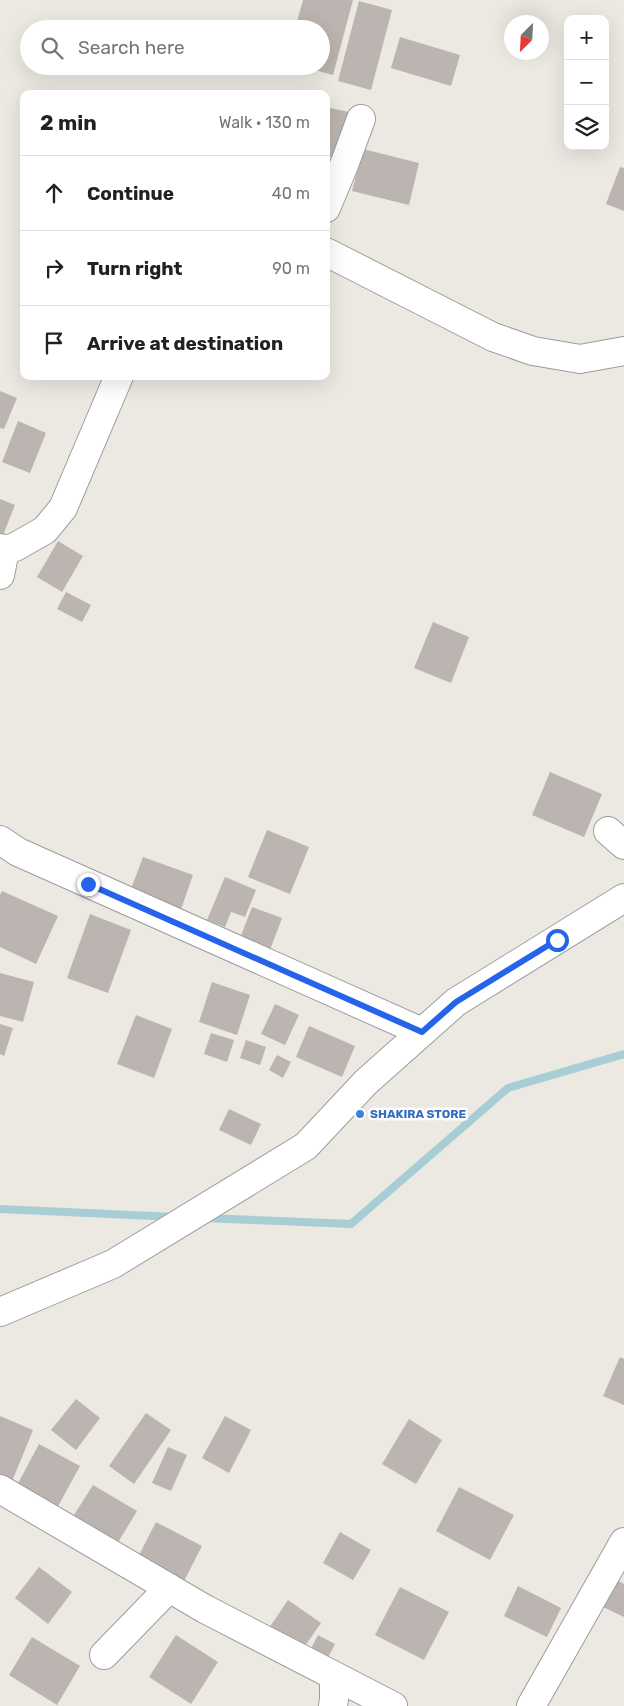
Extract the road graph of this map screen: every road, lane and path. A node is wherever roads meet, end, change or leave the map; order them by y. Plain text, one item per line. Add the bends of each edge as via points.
1 (361, 119) dead end
2 (330, 198) edge
3 (330, 254) edge
4 (624, 351) edge
5 (117, 380) edge
6 (2, 558) edge
7 (0, 840) edge
8 (624, 898) edge
9 (422, 1032) junction
10 (0, 1312) edge
11 (0, 1489) edge
12 (624, 1542) edge
13 (169, 1588) junction
14 (104, 1655) dead end
15 (334, 1676) junction
16 (332, 1706) edge
17 (392, 1706) edge
18 (531, 1706) edge

1 - 2 street
3 - 4 street via 493,337 533,351 580,359
5 - 6 street via 63,508 44,530 15,546
7 - 9 street via 18,852
8 - 9 street via 456,1002
9 - 10 street via 366,1082 306,1146 113,1264
11 - 13 street
12 - 18 street
13 - 14 street
13 - 15 street
15 - 16 street
15 - 17 street

